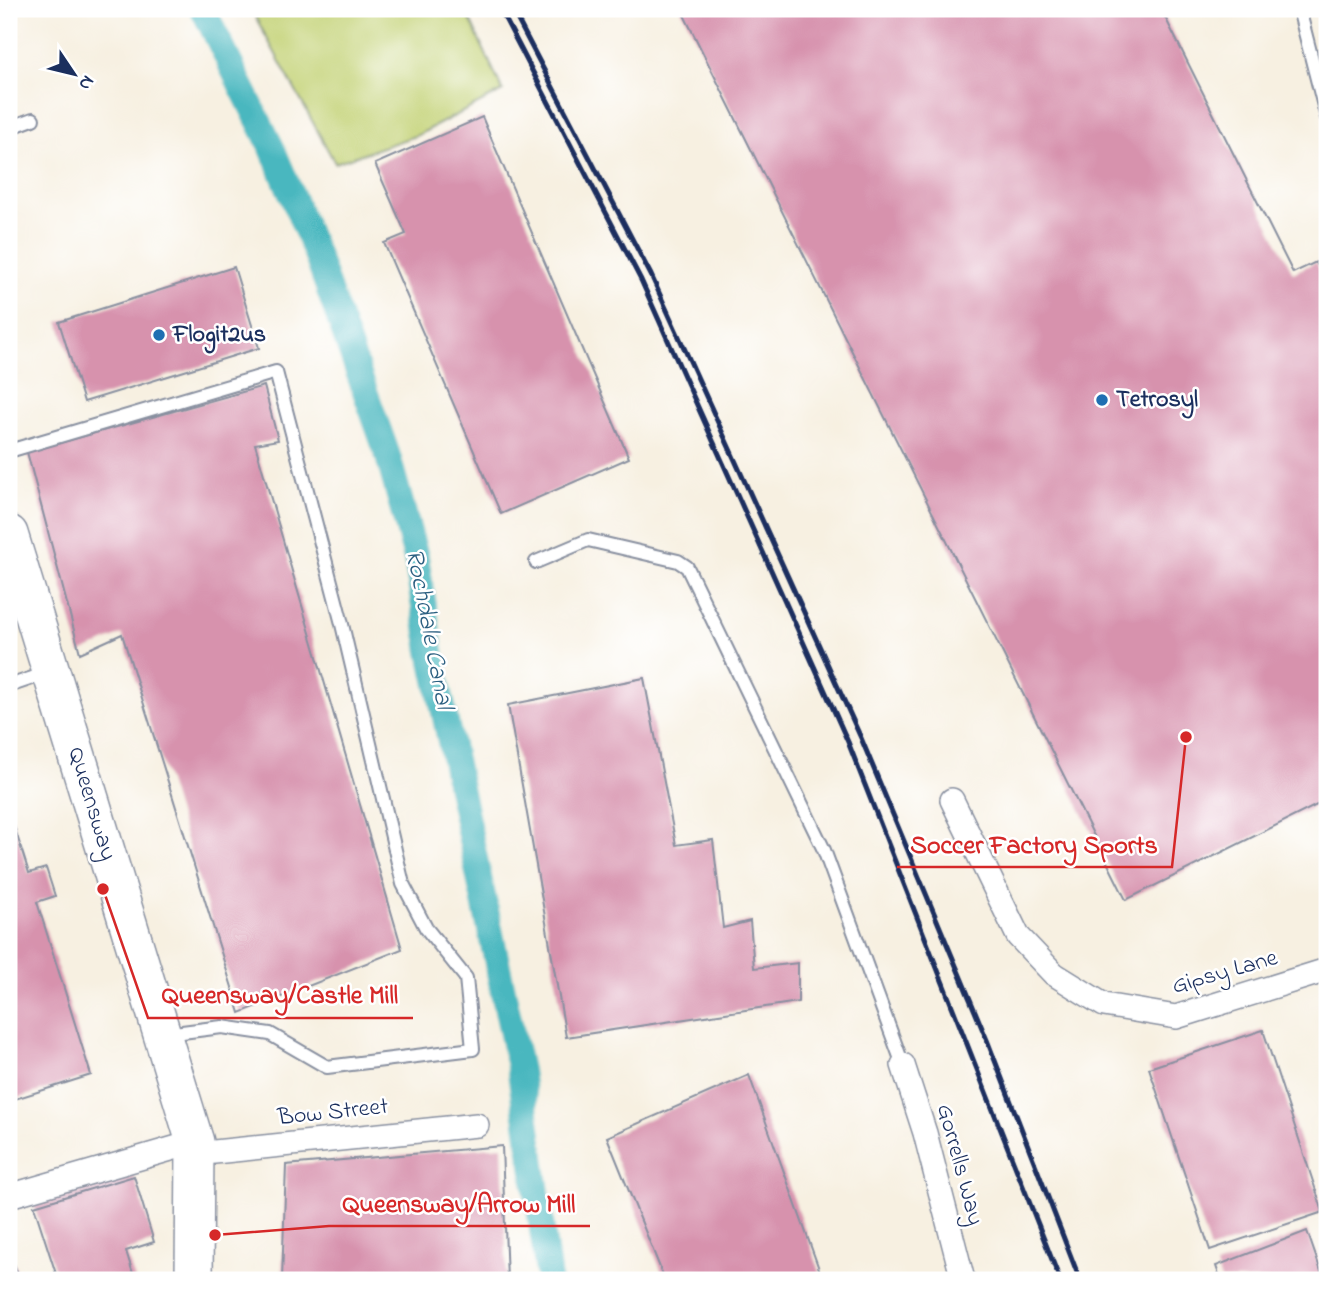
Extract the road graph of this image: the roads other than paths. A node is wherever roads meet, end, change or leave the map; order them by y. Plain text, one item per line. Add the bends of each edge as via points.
1 (1299, 9) edge
2 (1327, 118) edge
3 (33, 119) dead end
4 (9, 128) edge
5 (9, 451) edge
6 (9, 534) edge
7 (536, 562) dead end
8 (51, 672) junction
9 (9, 686) edge
10 (952, 800) dead end
11 (1327, 970) edge
12 (162, 1034) junction
13 (903, 1065) joint
14 (477, 1125) dead end
15 (195, 1148) junction
16 (9, 1196) edge
17 (194, 1280) edge
18 (963, 1280) edge

1 - 2 lane
3 - 4 lane
5 - 12 lane via 276,372 403,884 426,928 466,978 472,1049 327,1067 270,1034 222,1027
6 - 8 main road, Queensway
7 - 13 lane via 588,540 687,567 824,850
8 - 9 lane
8 - 12 main road, Queensway
10 - 11 street, Gipsy Lane via 1018,936 1054,974 1104,1005 1176,1017
12 - 15 main road, Queensway
13 - 18 street, Gorrells Way
14 - 15 street, Bow Street
15 - 16 street, Bow Street
15 - 17 main road, Queensway

